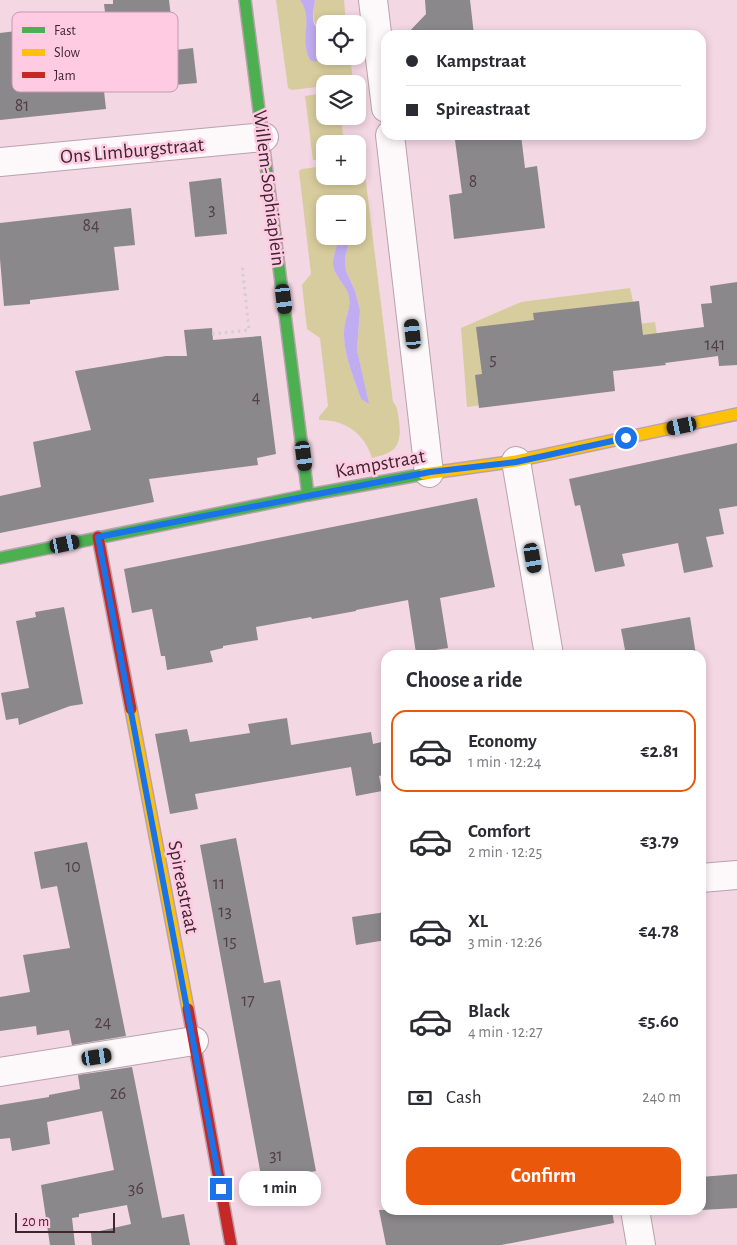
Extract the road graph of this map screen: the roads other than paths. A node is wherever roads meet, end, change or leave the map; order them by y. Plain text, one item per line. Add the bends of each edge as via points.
1 (245, 0) edge
2 (373, 0) edge
3 (381, 66) edge
4 (264, 137) junction
5 (391, 140) edge
6 (0, 162) edge
7 (737, 414) edge
8 (516, 462) junction
9 (430, 472) junction
10 (308, 495) junction
11 (98, 537) junction
12 (0, 558) edge
13 (548, 650) edge
14 (737, 875) edge
15 (706, 878) edge
16 (194, 1041) junction
17 (0, 1072) edge
18 (636, 1215) edge
19 (231, 1245) edge
20 (641, 1245) edge

1 - 4 street, Willem-Sophiaplein
2 - 3 street
4 - 6 street, Ons Limburgstraat
4 - 10 street, Willem-Sophiaplein
5 - 9 street
7 - 8 street, Kampstraat
8 - 9 street, Kampstraat
8 - 13 street
9 - 10 street, Kampstraat
10 - 11 street, Kampstraat
11 - 12 street, Kampstraat
11 - 16 street, Spireastraat
14 - 15 street
16 - 17 street
16 - 19 street, Spireastraat
18 - 20 street

